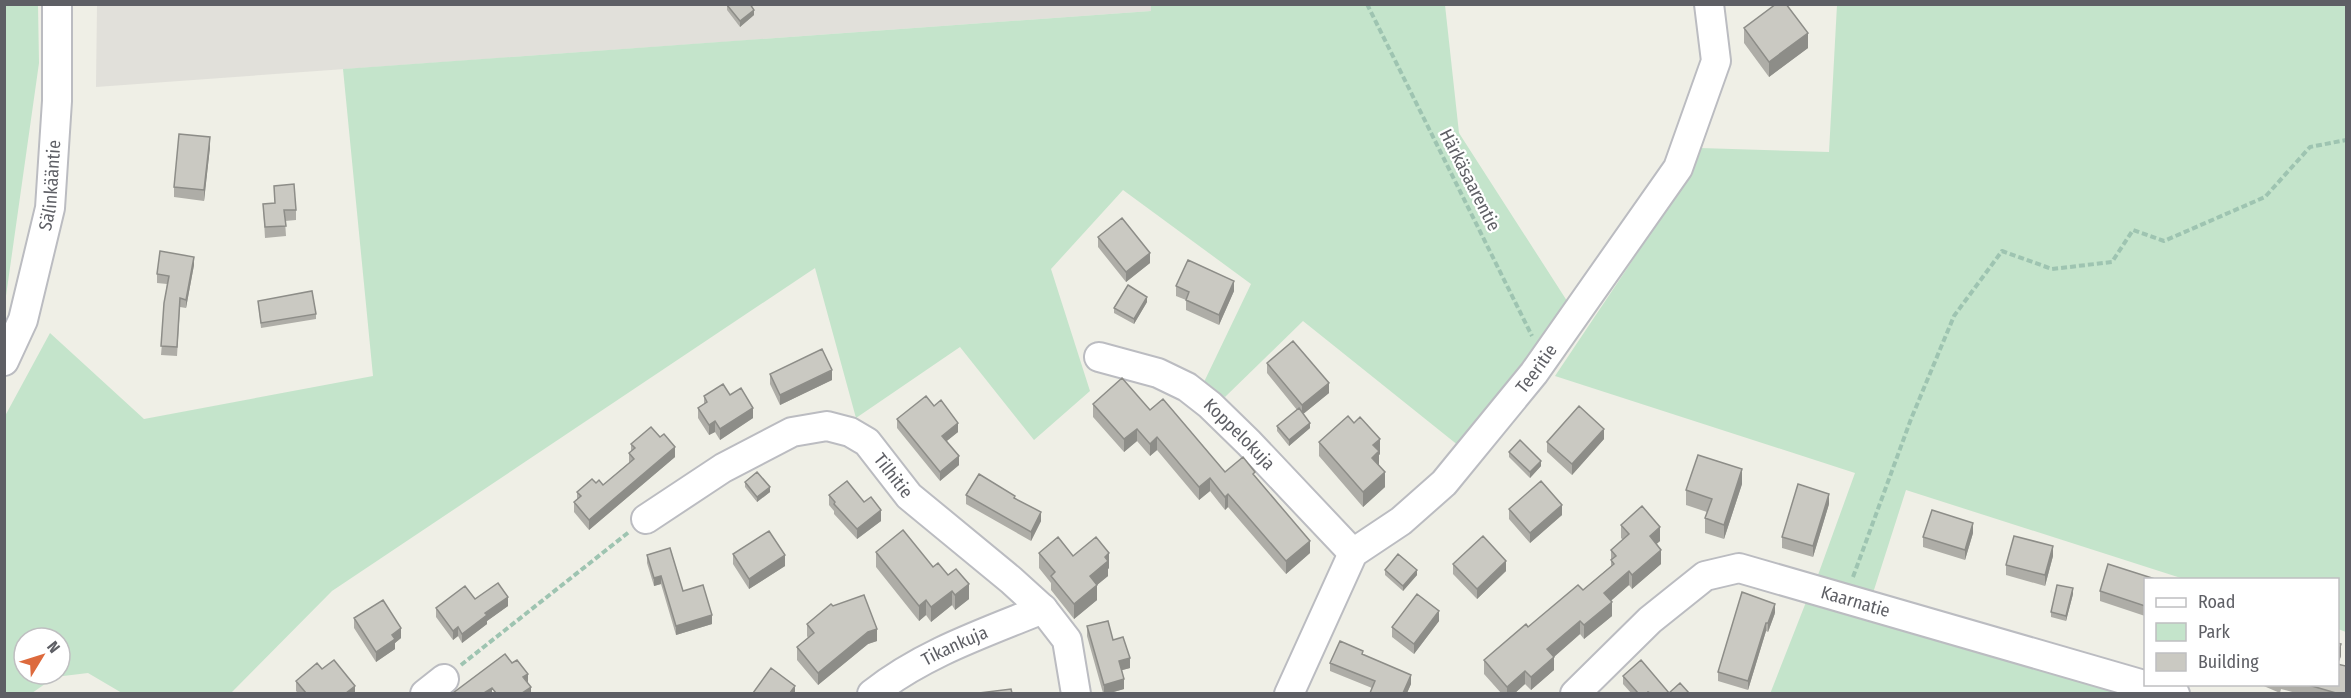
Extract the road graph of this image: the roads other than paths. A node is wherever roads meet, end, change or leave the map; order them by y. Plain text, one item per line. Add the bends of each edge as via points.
1 (57, 4) edge
2 (1709, 4) edge
3 (1099, 357) dead end
4 (4, 361) edge
5 (646, 519) road end
6 (1353, 553) junction
7 (1043, 609) junction
8 (2144, 684) edge
9 (2151, 686) edge
10 (872, 693) edge
11 (1076, 693) edge
12 (1289, 693) edge
13 (1575, 693) edge
14 (2175, 693) edge

1 - 4 street, Sälinkääntie via 57,101 50,208 23,320
2 - 6 street, Teeritie via 1716,61 1678,168 1534,373 1444,483 1401,521
3 - 6 street, Koppelokuja via 1187,387 1249,443
5 - 7 street, Tilhitie via 723,468 772,442 792,432 827,426 867,442 909,496
6 - 12 street
7 - 10 street, Tikankuja via 951,647 895,676
7 - 11 street, Tilhitie via 1067,640
8 - 13 street, Kaarnatie via 1739,568 1705,576 1650,620
9 - 14 street, Kaarnatie

